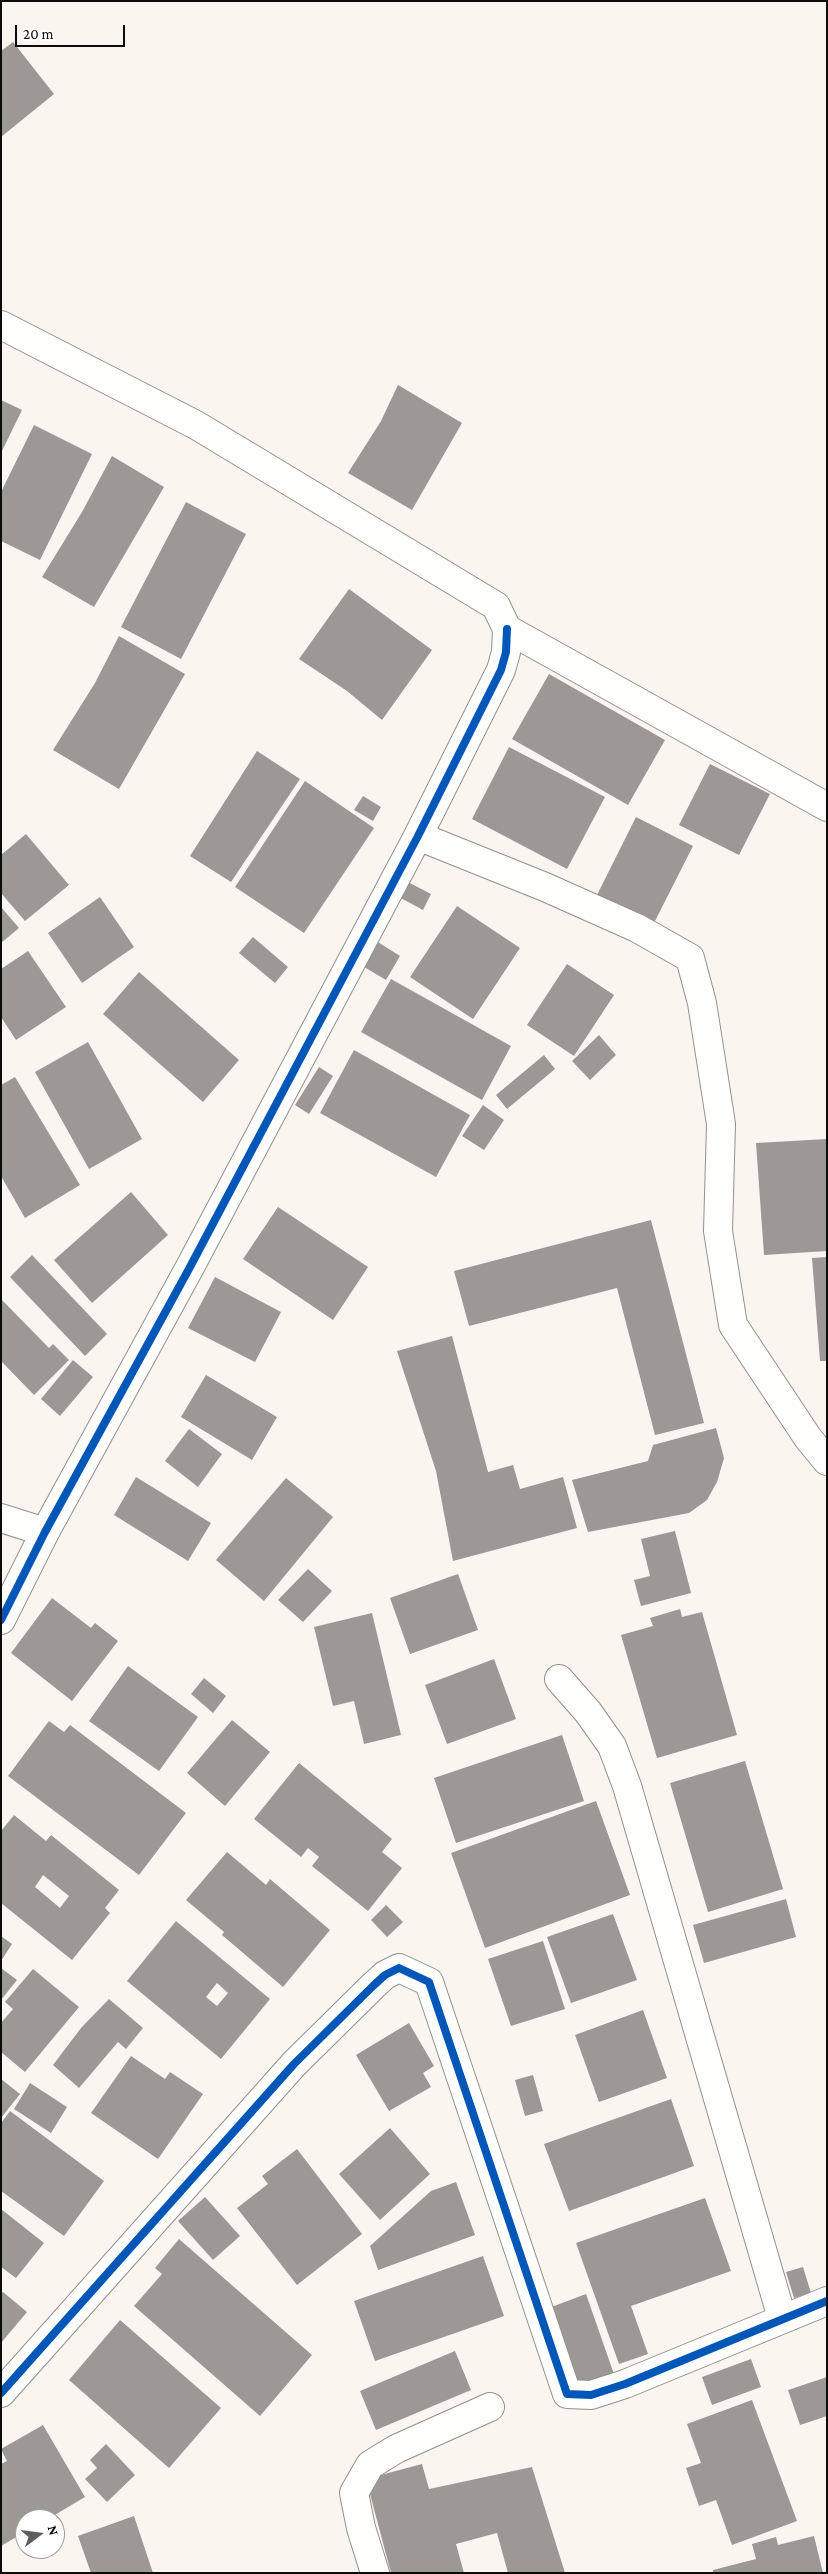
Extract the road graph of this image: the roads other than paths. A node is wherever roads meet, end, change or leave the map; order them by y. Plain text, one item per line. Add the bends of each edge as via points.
1 (1, 326) edge
2 (507, 629) junction
3 (827, 807) edge
4 (418, 836) junction
5 (827, 1461) edge
6 (1, 1518) edge
7 (45, 1532) junction
8 (1, 1620) edge
9 (559, 1679) dead end
10 (827, 2301) edge
11 (782, 2318) junction
12 (1, 2393) edge
13 (490, 2407) dead end
14 (375, 2573) edge

1 - 2 street via 196,425 496,606
2 - 3 street
2 - 4 street via 501,670
4 - 5 street via 545,886 637,928 690,958 702,1003 721,1124 718,1231 733,1325 808,1438
4 - 7 street via 190,1267
6 - 7 street
7 - 8 street
9 - 11 street via 612,1746 626,1786
10 - 11 street
11 - 12 street via 624,2384 591,2395 567,2394 429,1982 399,1968 373,1986 294,2064
13 - 14 street via 396,2449 370,2465 354,2493

